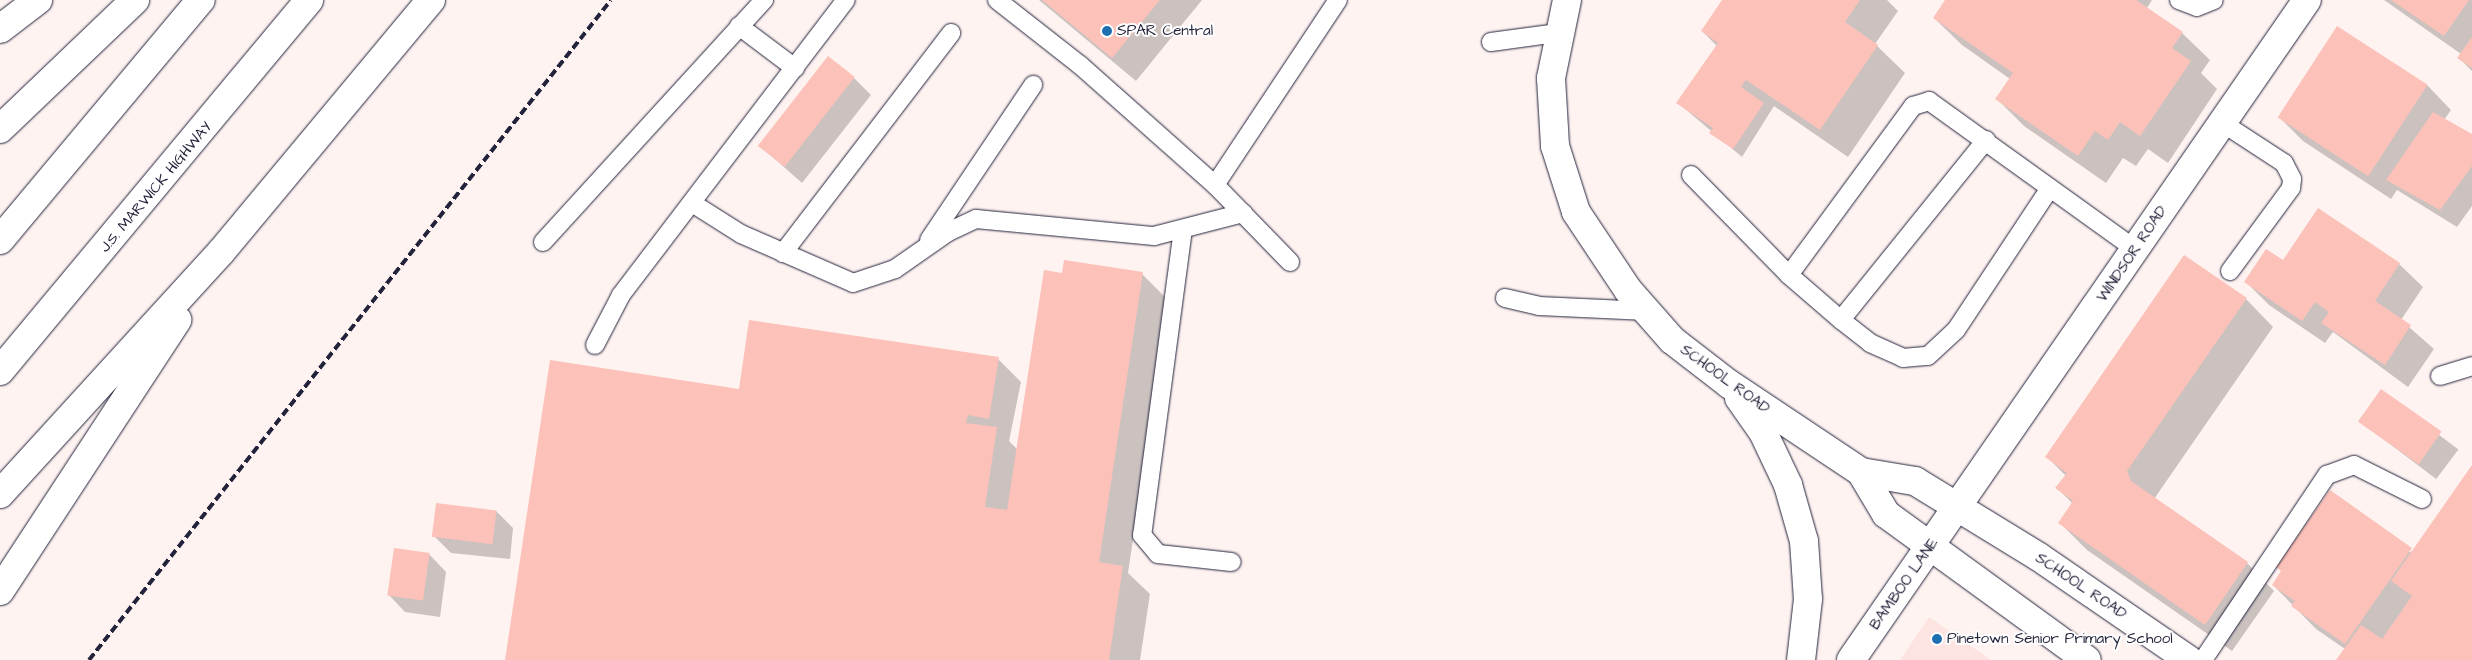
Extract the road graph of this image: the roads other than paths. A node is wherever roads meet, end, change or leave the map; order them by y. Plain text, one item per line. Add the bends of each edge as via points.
1 (38, 0) edge
2 (135, 0) edge
3 (201, 0) edge
4 (309, 0) edge
5 (431, 0) edge
6 (764, 0) edge
7 (846, 0) edge
8 (997, 0) edge
9 (1338, 0) edge
10 (1567, 0) edge
11 (2179, 0) edge
12 (2214, 0) edge
13 (2307, 0) edge
14 (739, 26) junction
15 (0, 29) edge
16 (951, 33) dead end
17 (1558, 33) junction
18 (1491, 42) dead end
19 (795, 68) junction
20 (1033, 85) dead end
21 (2221, 122) junction
22 (0, 129) edge
23 (1986, 140) junction
24 (1691, 176) dead end
25 (1215, 185) junction
26 (2050, 188) junction
27 (692, 203) junction
28 (1243, 213) junction
29 (1183, 229) junction
30 (0, 240) edge
31 (543, 242) dead end
32 (2135, 249) junction
33 (922, 250) junction
34 (221, 252) junction
35 (784, 253) junction
36 (1290, 262) dead end
37 (2230, 272) dead end
38 (1789, 275) junction
39 (1505, 298) dead end
40 (1647, 312) junction
41 (1841, 320) junction
42 (595, 345) dead end
43 (2472, 366) edge
44 (0, 371) edge
45 (2440, 376) dead end
46 (1729, 384) junction
47 (1862, 472) junction
48 (0, 494) edge
49 (2422, 499) dead end
50 (1957, 507) junction
51 (1928, 548) junction
52 (1232, 562) dead end
53 (0, 591) edge
54 (1801, 660) edge
55 (1851, 660) edge
56 (2087, 660) edge
57 (2189, 660) edge
58 (2203, 660) edge

1 - 15 main road
2 - 22 main road
3 - 30 main road
4 - 44 main road, J.S. MARWICK HIGHWAY
5 - 34 main road
6 - 14 lane
7 - 19 lane
8 - 25 lane via 1080,65
9 - 25 lane
10 - 17 main road, SCHOOL ROAD
11 - 12 lane via 2197,7
13 - 21 main road, WINDSOR ROAD
14 - 19 lane
14 - 31 lane
16 - 35 lane
17 - 18 lane
17 - 40 main road, SCHOOL ROAD via 1551,78 1556,146 1576,212
19 - 27 lane
20 - 33 lane
21 - 32 main road, WINDSOR ROAD
21 - 37 lane via 2284,164 2292,179 2291,188
23 - 26 lane
23 - 38 lane via 1940,105 1920,101 1913,106
23 - 41 lane
24 - 38 lane
25 - 28 lane
26 - 32 lane
26 - 41 lane via 1956,330 1928,356 1903,358 1870,343
27 - 35 lane via 741,234
27 - 42 lane via 621,295
28 - 29 lane
28 - 36 lane
29 - 33 lane via 1154,236 992,218 962,224
29 - 52 lane via 1142,536 1158,554
32 - 50 main road, WINDSOR ROAD
33 - 35 lane via 875,279 853,283
34 - 48 main road
34 - 53 main road
38 - 41 lane
39 - 40 lane via 1539,306
40 - 46 main road, SCHOOL ROAD via 1672,340
43 - 45 lane
46 - 47 main road, SCHOOL ROAD
46 - 54 main road via 1764,432 1788,484 1798,522 1808,599
47 - 50 main road, SCHOOL ROAD via 1914,481
47 - 51 main road, SCHOOL ROAD via 1886,514
49 - 58 lane via 2354,465 2327,475
50 - 51 main road, BAMBOO LANE
50 - 57 main road, SCHOOL ROAD
51 - 55 main road, BAMBOO LANE
51 - 56 main road, SCHOOL ROAD

